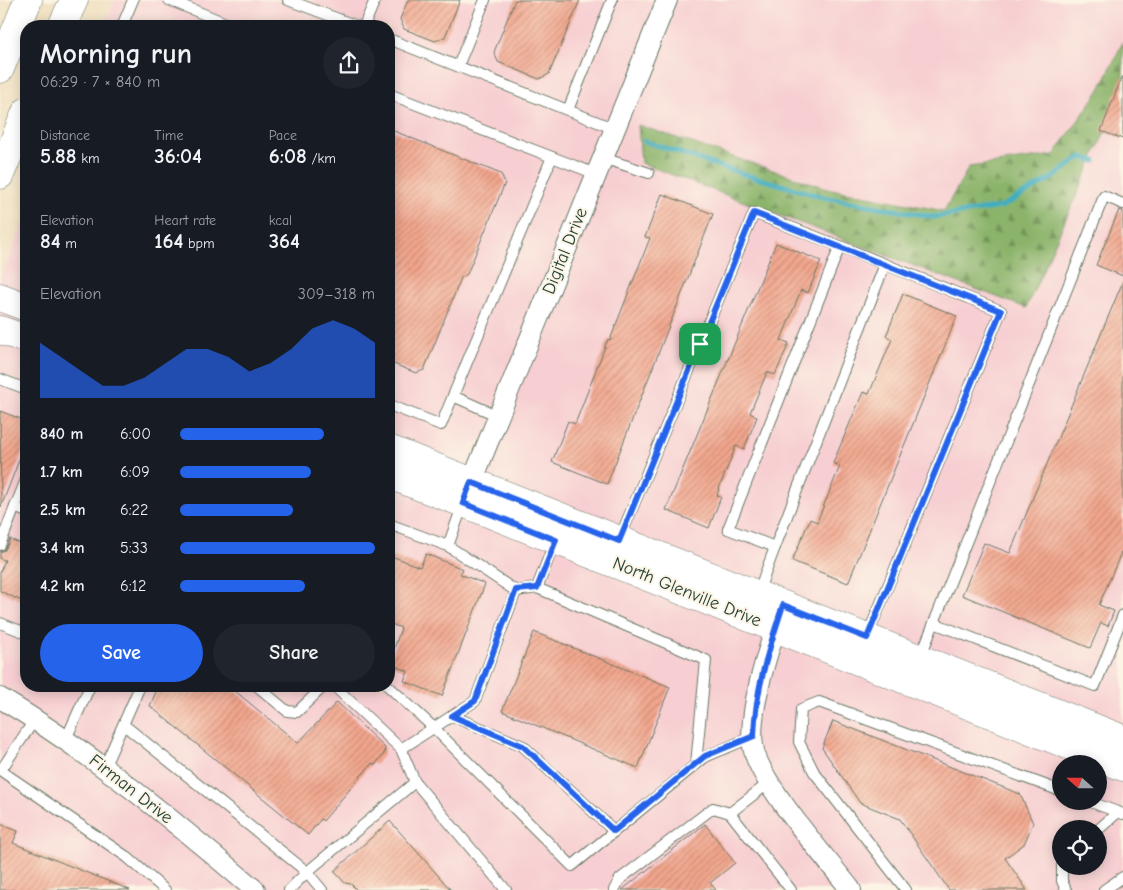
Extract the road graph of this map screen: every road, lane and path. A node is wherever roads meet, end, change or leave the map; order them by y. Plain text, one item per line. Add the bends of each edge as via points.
1 (28, 0) edge
2 (74, 0) edge
3 (133, 0) edge
4 (169, 0) edge
5 (288, 0) edge
6 (375, 0) edge
7 (484, 0) edge
8 (612, 0) edge
9 (667, 0) edge
10 (65, 20) edge
11 (125, 20) edge
12 (213, 20) edge
13 (341, 20) edge
14 (367, 20) edge
15 (395, 41) edge
16 (458, 66) junction
17 (0, 69) edge
18 (395, 96) edge
19 (568, 110) junction
20 (20, 127) edge
21 (615, 129) junction
22 (552, 157) junction
23 (600, 166) junction
24 (649, 173) dead end
25 (0, 175) edge
26 (1123, 204) edge
27 (840, 246) junction
28 (885, 264) junction
29 (0, 297) edge
30 (20, 305) edge
31 (0, 330) edge
32 (20, 337) edge
33 (0, 379) edge
34 (20, 387) edge
35 (453, 396) junction
36 (395, 406) edge
37 (498, 416) junction
38 (395, 452) edge
39 (395, 476) edge
40 (467, 492) junction
41 (20, 495) edge
42 (15, 508) junction
43 (20, 510) edge
44 (395, 526) edge
45 (556, 540) junction
46 (619, 541) junction
47 (0, 545) edge
48 (448, 546) junction
49 (775, 547) junction
50 (537, 588) junction
51 (516, 590) junction
52 (754, 606) junction
53 (779, 616) junction
54 (1123, 616) edge
55 (0, 623) edge
56 (934, 623) junction
57 (20, 631) edge
58 (867, 638) junction
59 (920, 659) junction
60 (87, 692) edge
61 (138, 692) edge
62 (264, 692) edge
63 (318, 692) edge
64 (340, 692) edge
65 (395, 692) edge
66 (0, 698) edge
67 (452, 716) junction
68 (35, 719) junction
69 (124, 725) junction
70 (434, 728) junction
71 (754, 736) junction
72 (66, 739) junction
73 (1123, 739) edge
74 (401, 749) junction
75 (696, 764) junction
76 (1123, 767) edge
77 (104, 768) junction
78 (1, 770) edge
79 (415, 782) junction
80 (770, 782) junction
81 (1052, 788) edge
82 (1108, 808) edge
83 (730, 813) junction
84 (1120, 813) edge
85 (1107, 824) edge
86 (614, 831) junction
87 (307, 872) junction
88 (1062, 875) edge
89 (1123, 877) edge
90 (165, 890) edge
91 (255, 890) edge
92 (289, 890) edge
93 (322, 890) edge
94 (506, 890) edge
95 (614, 890) edge
96 (791, 890) edge
97 (851, 890) edge
98 (906, 890) edge
99 (1066, 890) edge
100 (1104, 890) edge

1 - 17 street
2 - 10 street
3 - 11 lane
4 - 12 lane
5 - 13 lane
6 - 14 lane
7 - 16 lane
8 - 19 lane
9 - 21 street, Digital Drive
15 - 16 lane
16 - 19 lane
18 - 22 lane
19 - 21 lane
20 - 25 street
21 - 23 street, Digital Drive
22 - 23 lane
22 - 35 lane
23 - 24 lane
23 - 37 street, Digital Drive
26 - 56 lane via 1104,196
27 - 28 lane
27 - 46 lane via 754,213
27 - 49 lane via 728,529
28 - 49 lane
28 - 58 lane via 1001,311
29 - 30 street
31 - 32 street
33 - 34 lane
35 - 36 lane via 442,425
35 - 37 lane
37 - 40 street, Digital Drive
38 - 40 street, North Glenville Drive
39 - 40 street, North Glenville Drive
40 - 45 street, North Glenville Drive
40 - 46 street, North Glenville Drive
40 - 48 lane
41 - 42 lane
42 - 43 lane
42 - 47 lane
44 - 48 lane
45 - 50 lane
45 - 52 street, North Glenville Drive
46 - 52 street, North Glenville Drive
48 - 51 lane
49 - 52 lane
50 - 51 lane
50 - 75 lane via 706,660
51 - 67 lane via 475,701
52 - 53 street, North Glenville Drive
53 - 58 street, North Glenville Drive
53 - 71 street via 754,711
53 - 76 street, North Glenville Drive
54 - 56 lane via 1095,686
55 - 57 lane
56 - 59 lane
58 - 59 street, North Glenville Drive
59 - 73 street, North Glenville Drive
60 - 72 lane
61 - 69 lane
62 - 63 lane via 287,711 298,712
64 - 74 lane
65 - 70 lane
66 - 68 street, Firman Drive
67 - 70 lane
67 - 86 lane via 523,746
68 - 72 street, Firman Drive
68 - 78 lane
69 - 77 lane
69 - 87 lane
70 - 74 lane
70 - 86 lane via 572,866
71 - 75 lane via 705,756
71 - 80 street via 753,747
72 - 77 street, Firman Drive
74 - 79 lane
75 - 86 lane
77 - 91 street, Firman Drive
78 - 90 lane via 127,858
79 - 87 lane
79 - 94 lane
80 - 83 lane
80 - 97 street via 792,816
81 - 98 lane via 819,702 801,709 799,742 814,772
82 - 84 lane
83 - 95 lane via 713,808 620,879
83 - 96 lane
84 - 85 lane
87 - 92 lane
87 - 93 lane
88 - 99 lane
89 - 100 lane

